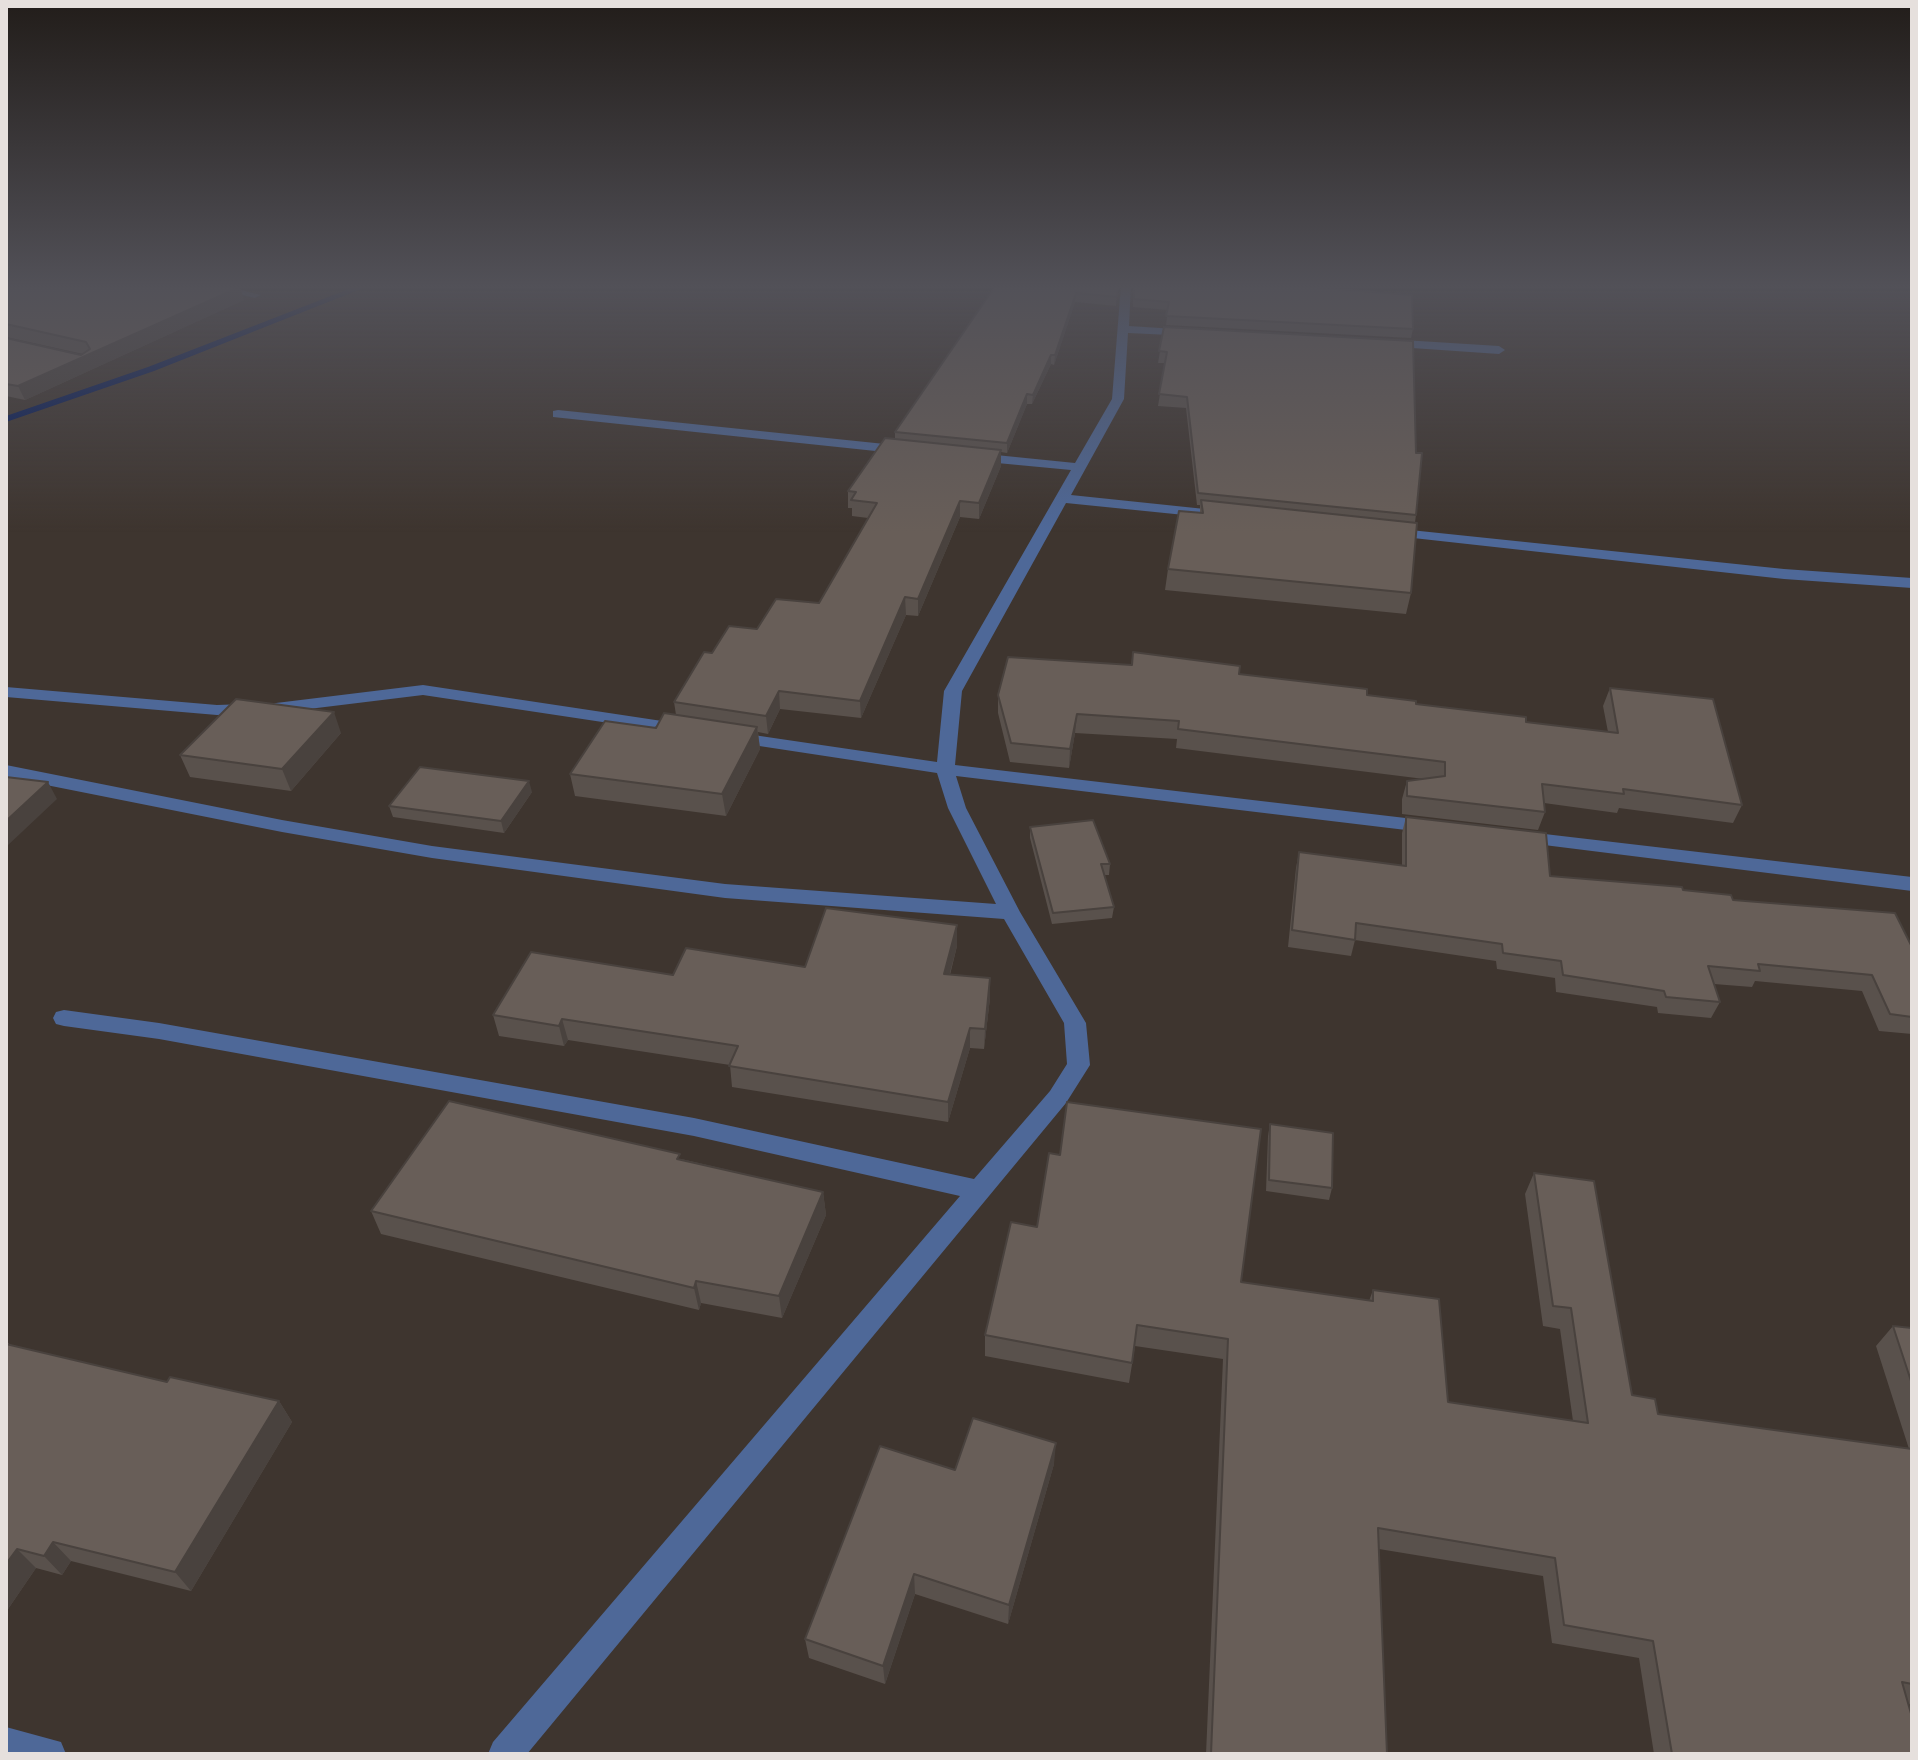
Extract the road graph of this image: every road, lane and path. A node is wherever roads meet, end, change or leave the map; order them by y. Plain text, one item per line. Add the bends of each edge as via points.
1 (1120, 367) edge
2 (558, 414) dead end
3 (921, 451) edge
4 (969, 456) edge
5 (1079, 467) junction
6 (1060, 498) junction
7 (1233, 516) edge
8 (1375, 531) edge
9 (1912, 583) edge
10 (6, 692) edge
11 (945, 769) junction
12 (6, 771) edge
13 (1452, 830) edge
14 (1500, 835) edge
15 (1912, 884) edge
16 (1010, 912) junction
17 (64, 1018) dead end
18 (978, 1190) junction
19 (6, 1744) edge
20 (49, 1754) edge
21 (505, 1754) edge

1 - 5 street via 1118,399
2 - 3 street
4 - 5 street
5 - 6 street
6 - 7 street
6 - 11 street via 953,691
8 - 9 street
10 - 11 street via 217,710 423,690
11 - 13 street
11 - 16 street via 957,808
12 - 16 street via 432,852 725,891
14 - 15 street
16 - 18 street via 1075,1023 1079,1065
17 - 18 street via 694,1127
18 - 21 street
19 - 20 street

